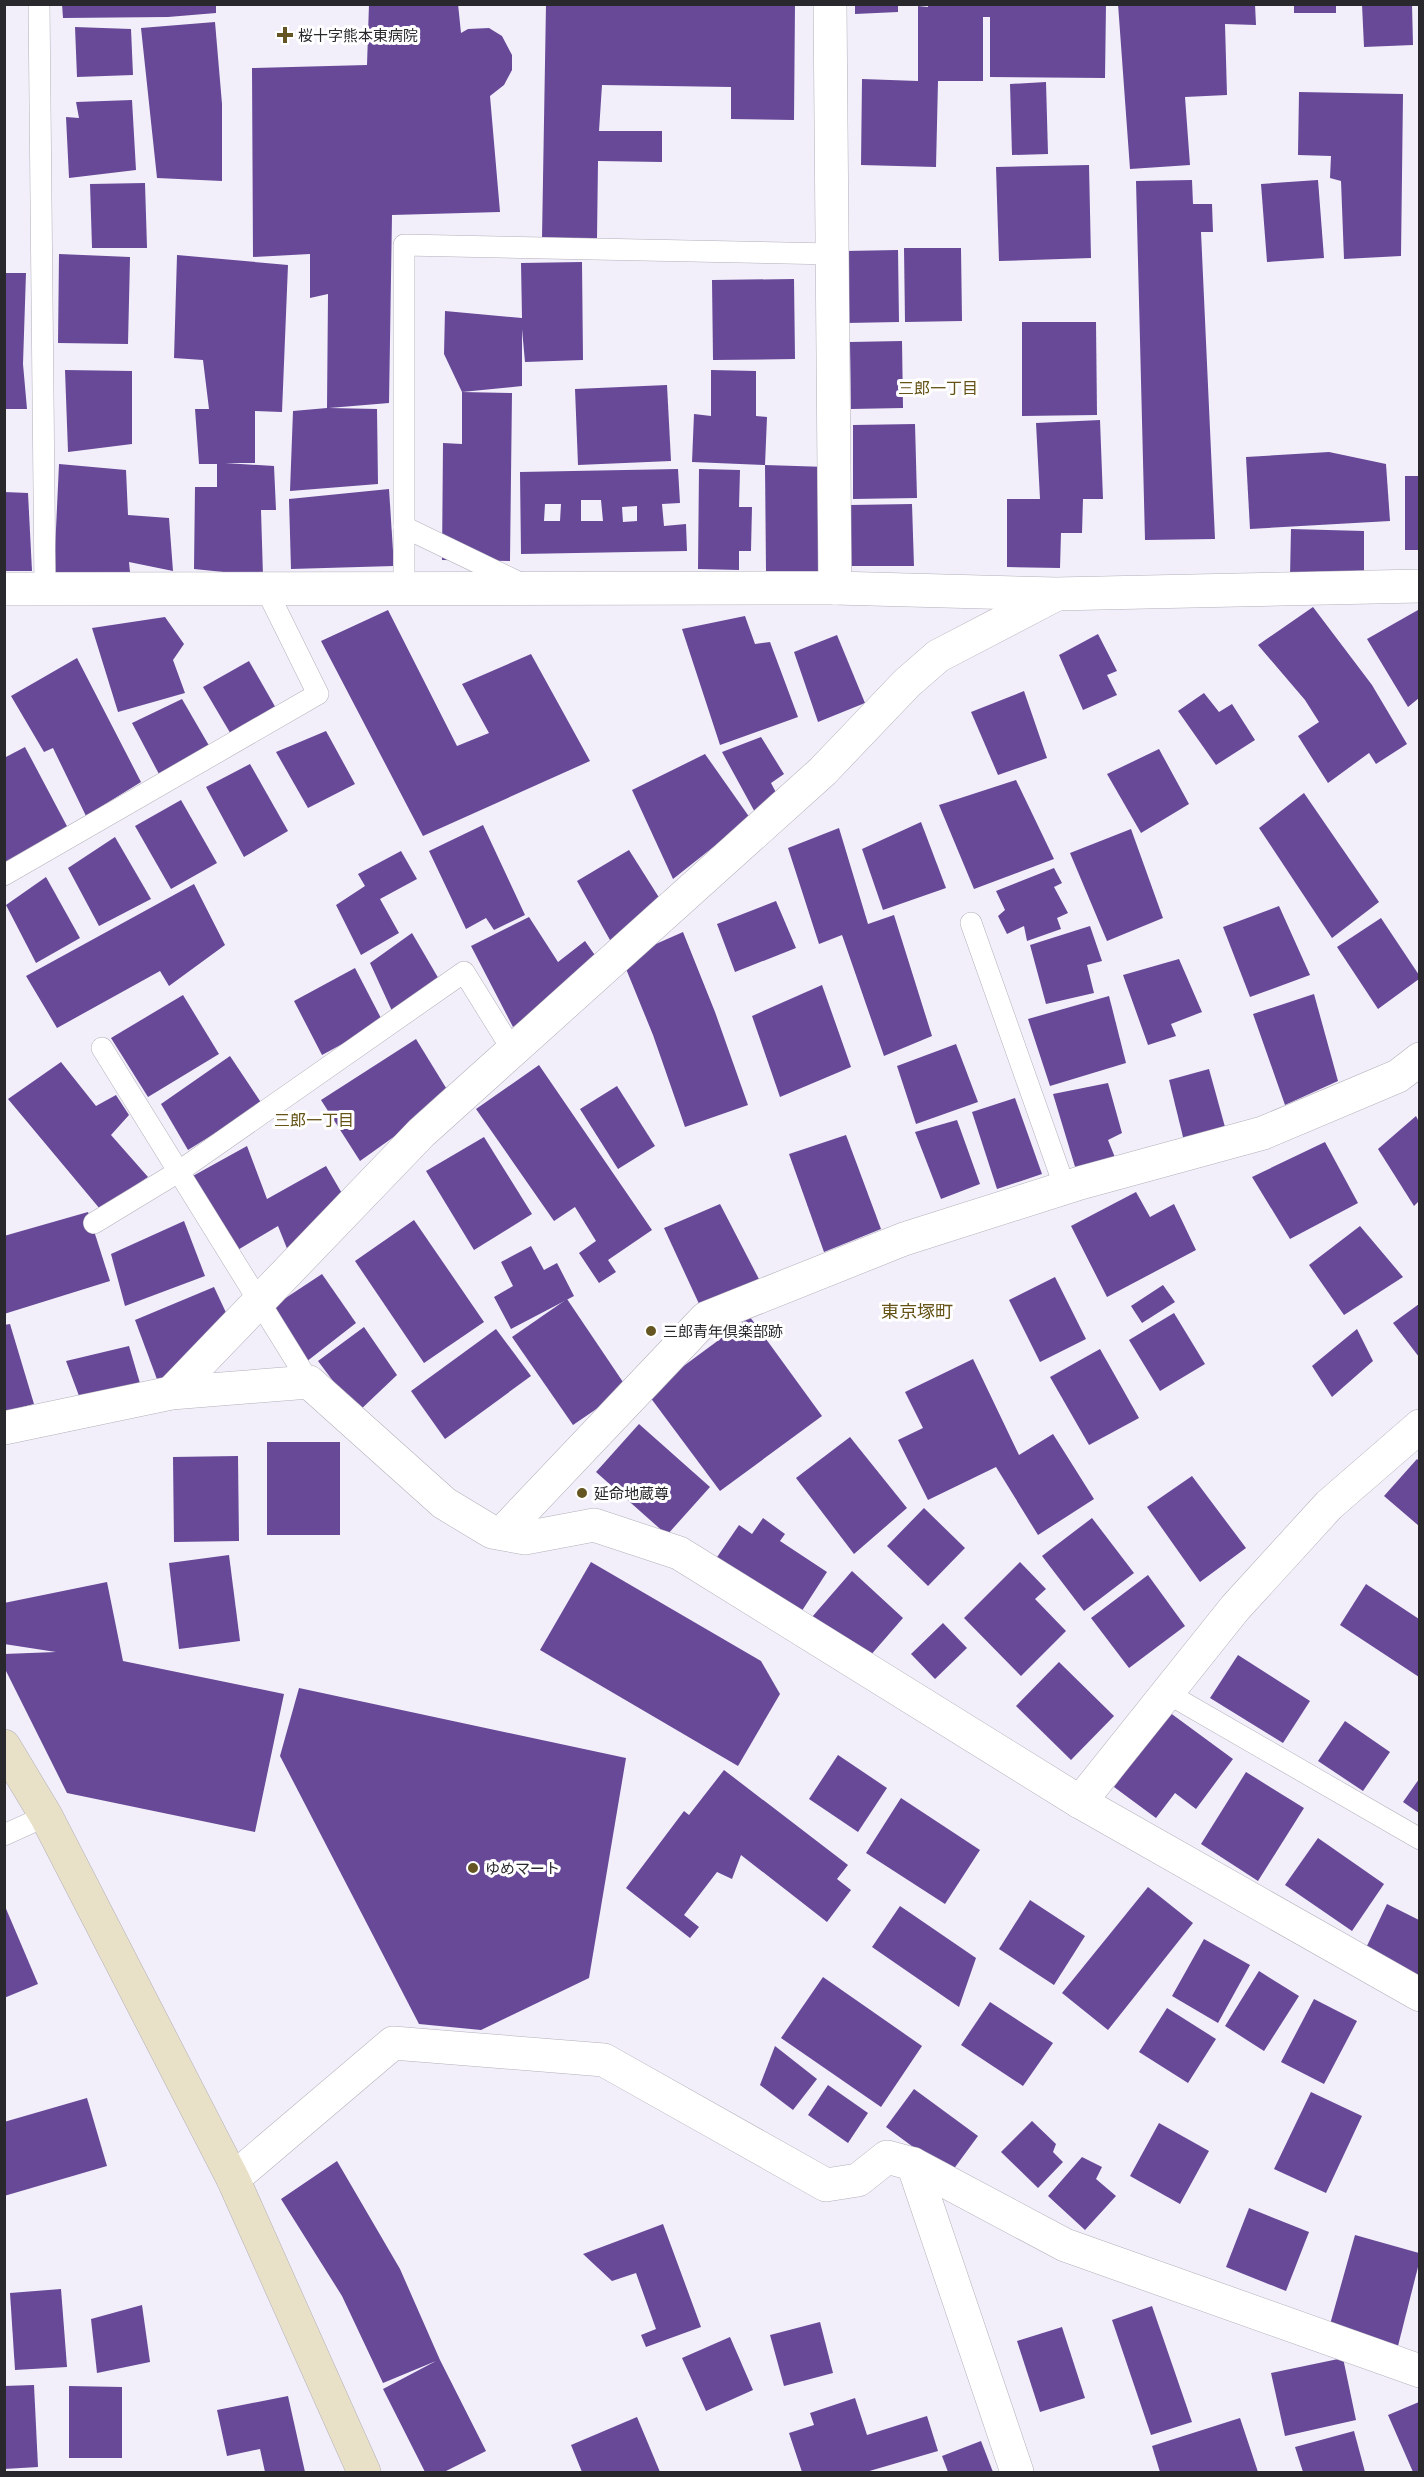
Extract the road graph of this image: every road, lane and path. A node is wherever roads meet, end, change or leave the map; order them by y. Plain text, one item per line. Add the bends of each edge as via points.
1 (39, 4) edge
2 (830, 4) edge
3 (832, 254) junction
4 (404, 527) junction
5 (1419, 586) edge
6 (530, 588) junction
7 (835, 588) junction
8 (45, 589) junction
9 (266, 589) junction
10 (404, 589) junction
11 (4, 590) edge
12 (1056, 594) junction
13 (4, 875) edge
14 (971, 923) dead end
15 (102, 1048) dead end
16 (513, 1051) junction
17 (1419, 1059) edge
18 (178, 1172) junction
19 (1065, 1188) junction
20 (94, 1223) dead end
21 (258, 1302) junction
22 (309, 1382) junction
23 (171, 1393) junction
24 (1419, 1426) edge
25 (4, 1428) edge
26 (503, 1532) junction
27 (1167, 1693) junction
28 (4, 1746) edge
29 (1080, 1802) junction
30 (46, 1816) junction
31 (4, 1835) edge
32 (1419, 1839) edge
33 (1419, 1995) edge
34 (913, 2164) junction
35 (233, 2179) junction
36 (1419, 2371) edge
37 (364, 2472) edge
38 (1017, 2472) edge

1 - 8 lane
2 - 3 street
3 - 4 lane via 404,245
3 - 7 street
4 - 6 lane
4 - 10 lane
5 - 12 street
6 - 7 street
6 - 10 street
7 - 12 street
8 - 9 street
8 - 11 street
9 - 10 street
9 - 13 lane via 318,694
12 - 16 street via 938,656 823,771
14 - 19 lane
15 - 18 lane
16 - 18 lane via 464,972
16 - 21 street via 421,1133
17 - 19 street via 1398,1076 1263,1133
18 - 20 lane
18 - 21 lane
19 - 26 street via 904,1239 706,1318
21 - 22 lane
21 - 23 street
22 - 23 street
22 - 26 street via 444,1503 492,1532
23 - 25 street
24 - 27 street via 1329,1505 1235,1608
26 - 29 street via 525,1538 594,1525 680,1553
27 - 29 street
27 - 32 lane
28 - 30 street
29 - 33 street
30 - 31 lane
30 - 35 street
34 - 35 street via 887,2157 858,2180 826,2185 604,2060 393,2043
34 - 36 street via 1065,2245
34 - 38 street
35 - 37 street

